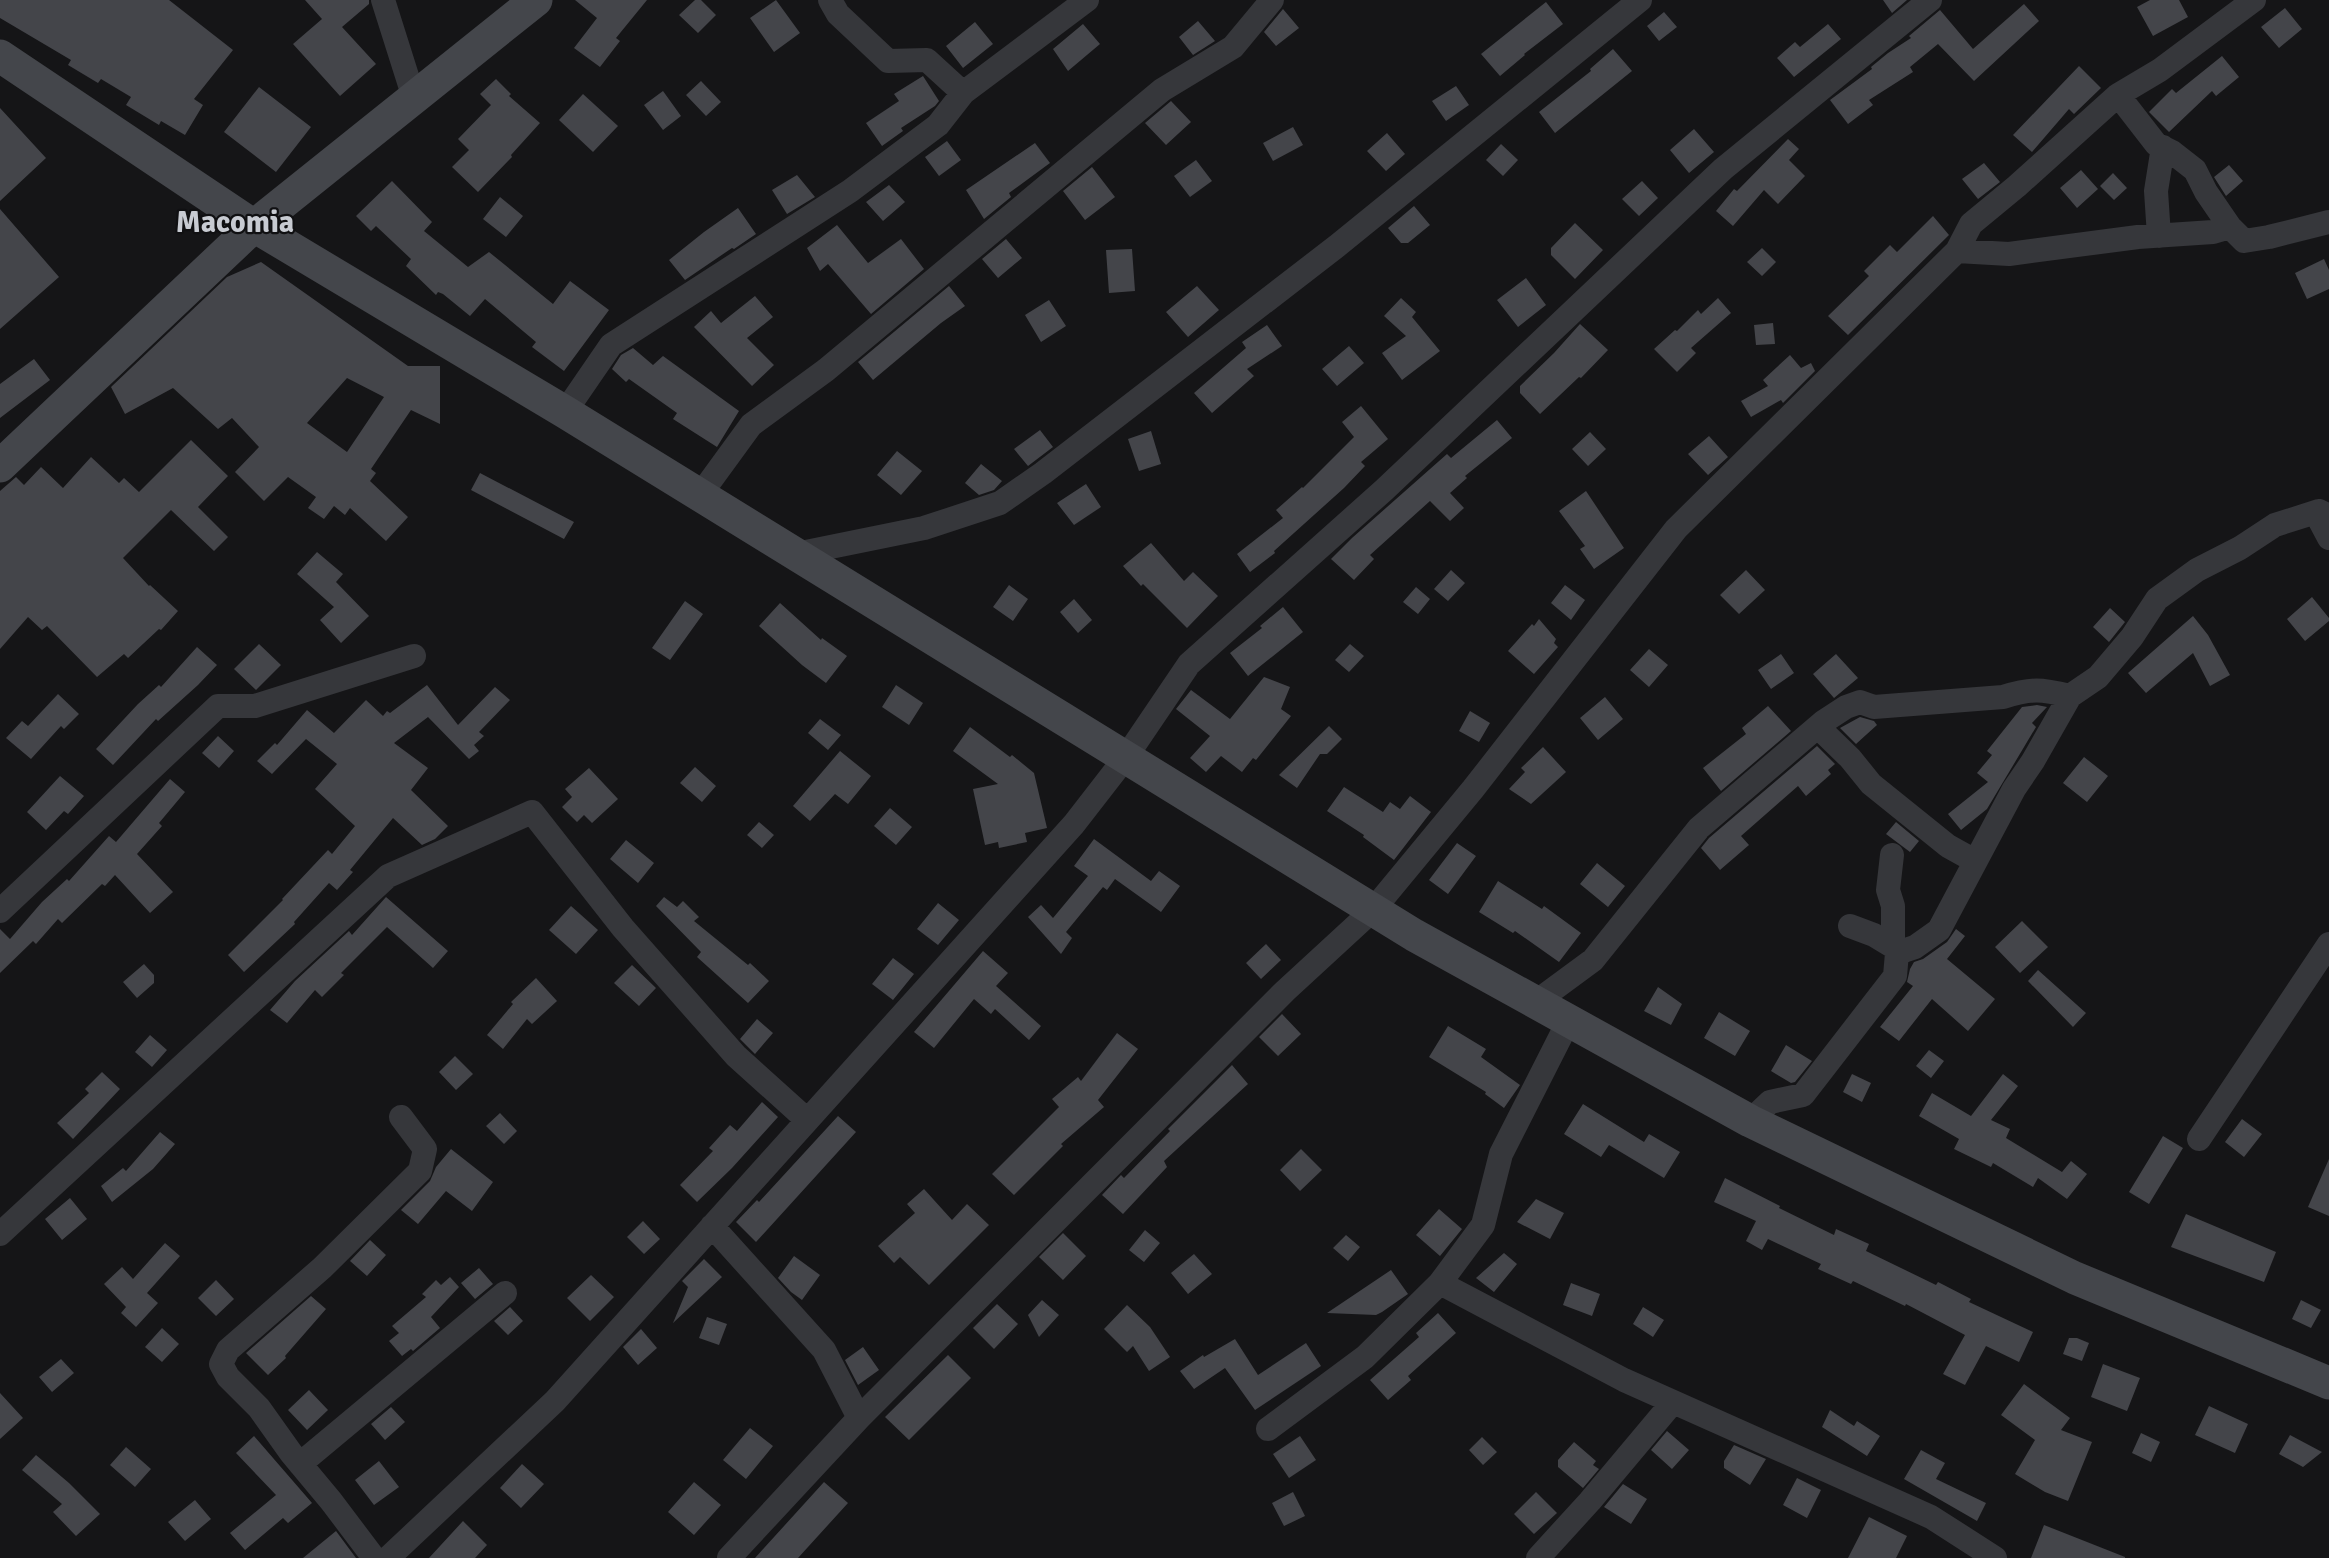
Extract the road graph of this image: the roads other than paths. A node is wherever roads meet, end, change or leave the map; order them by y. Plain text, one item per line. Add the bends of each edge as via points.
1 (383, 0) edge
2 (536, 0) edge
3 (830, 0) edge
4 (1087, 0) edge
5 (1272, 0) edge
6 (1640, 0) edge
7 (1930, 0) edge
8 (2254, 0) edge
9 (0, 56) edge
10 (963, 93) junction
11 (2118, 95) junction
12 (414, 98) junction
13 (2163, 147) junction
14 (2329, 222) edge
15 (254, 226) junction
16 (2230, 227) junction
17 (2159, 236) junction
18 (1957, 251) junction
19 (565, 412) junction
20 (0, 466) edge
21 (700, 495) junction
22 (2324, 514) edge
23 (2329, 538) edge
24 (796, 554) junction
25 (414, 656) dead end
26 (2070, 696) junction
27 (1818, 727) junction
28 (1126, 757) junction
29 (1892, 855) dead end
30 (1975, 861) junction
31 (1373, 910) junction
32 (0, 911) edge
33 (1850, 926) dead end
34 (2329, 944) edge
35 (1897, 949) junction
36 (1536, 1002) junction
37 (1569, 1020) junction
38 (400, 1117) dead end
39 (807, 1120) junction
40 (1750, 1120) junction
41 (2199, 1139) dead end
42 (712, 1226) junction
43 (0, 1234) edge
44 (1440, 1283) junction
45 (505, 1293) dead end
46 (2329, 1383) edge
47 (1673, 1402) junction
48 (859, 1418) junction
49 (1268, 1429) dead end
50 (300, 1464) junction
51 (374, 1558) edge
52 (388, 1558) edge
53 (729, 1558) edge
54 (1538, 1558) edge
55 (1995, 1558) edge

1 - 12 street
2 - 12 main road
3 - 10 street via 838,14 888,61 927,60
4 - 10 street
5 - 21 street via 1233,46 1162,90 826,370 751,425
6 - 24 street via 1336,246 1000,503 924,528
7 - 28 street via 1723,169 1384,490 1189,664
8 - 11 street via 2160,70
9 - 15 main road
10 - 19 street via 938,125 850,191 610,345
11 - 13 street via 2156,144
11 - 18 street via 1971,224
12 - 15 main road
13 - 16 street via 2195,170
13 - 17 street via 2156,191
14 - 16 street via 2244,241
15 - 19 main road
15 - 20 main road
16 - 17 street
17 - 18 street via 2009,254
18 - 31 street via 1676,529
19 - 21 main road
21 - 24 main road
22 - 23 street via 2320,521
22 - 26 street via 2275,525 2197,570 2157,599 2098,677
24 - 28 main road
25 - 32 street via 255,705 218,705
26 - 27 street via 2042,689 2003,697 1874,707 1860,702
26 - 30 street
27 - 30 street via 1871,784 1948,846
27 - 36 street via 1699,828 1593,960
28 - 31 main road
28 - 39 street via 1074,824
29 - 35 street via 1888,890
30 - 35 street via 1939,930 1915,947
31 - 36 main road
31 - 48 street via 1285,991
33 - 35 street
34 - 41 street
35 - 40 street via 1896,976 1803,1095 1770,1102
36 - 37 main road
37 - 40 main road
37 - 44 street via 1501,1154 1483,1226
38 - 50 street via 425,1149 420,1171 322,1268 228,1350 221,1365
39 - 42 street
39 - 43 street via 736,1056 623,928 532,812 388,876
40 - 46 main road via 2075,1278
42 - 48 street via 824,1350
42 - 52 street via 555,1401
44 - 47 street
44 - 49 street via 1365,1357
45 - 50 street
47 - 54 street
47 - 55 street via 1930,1517
48 - 53 street
50 - 51 street

